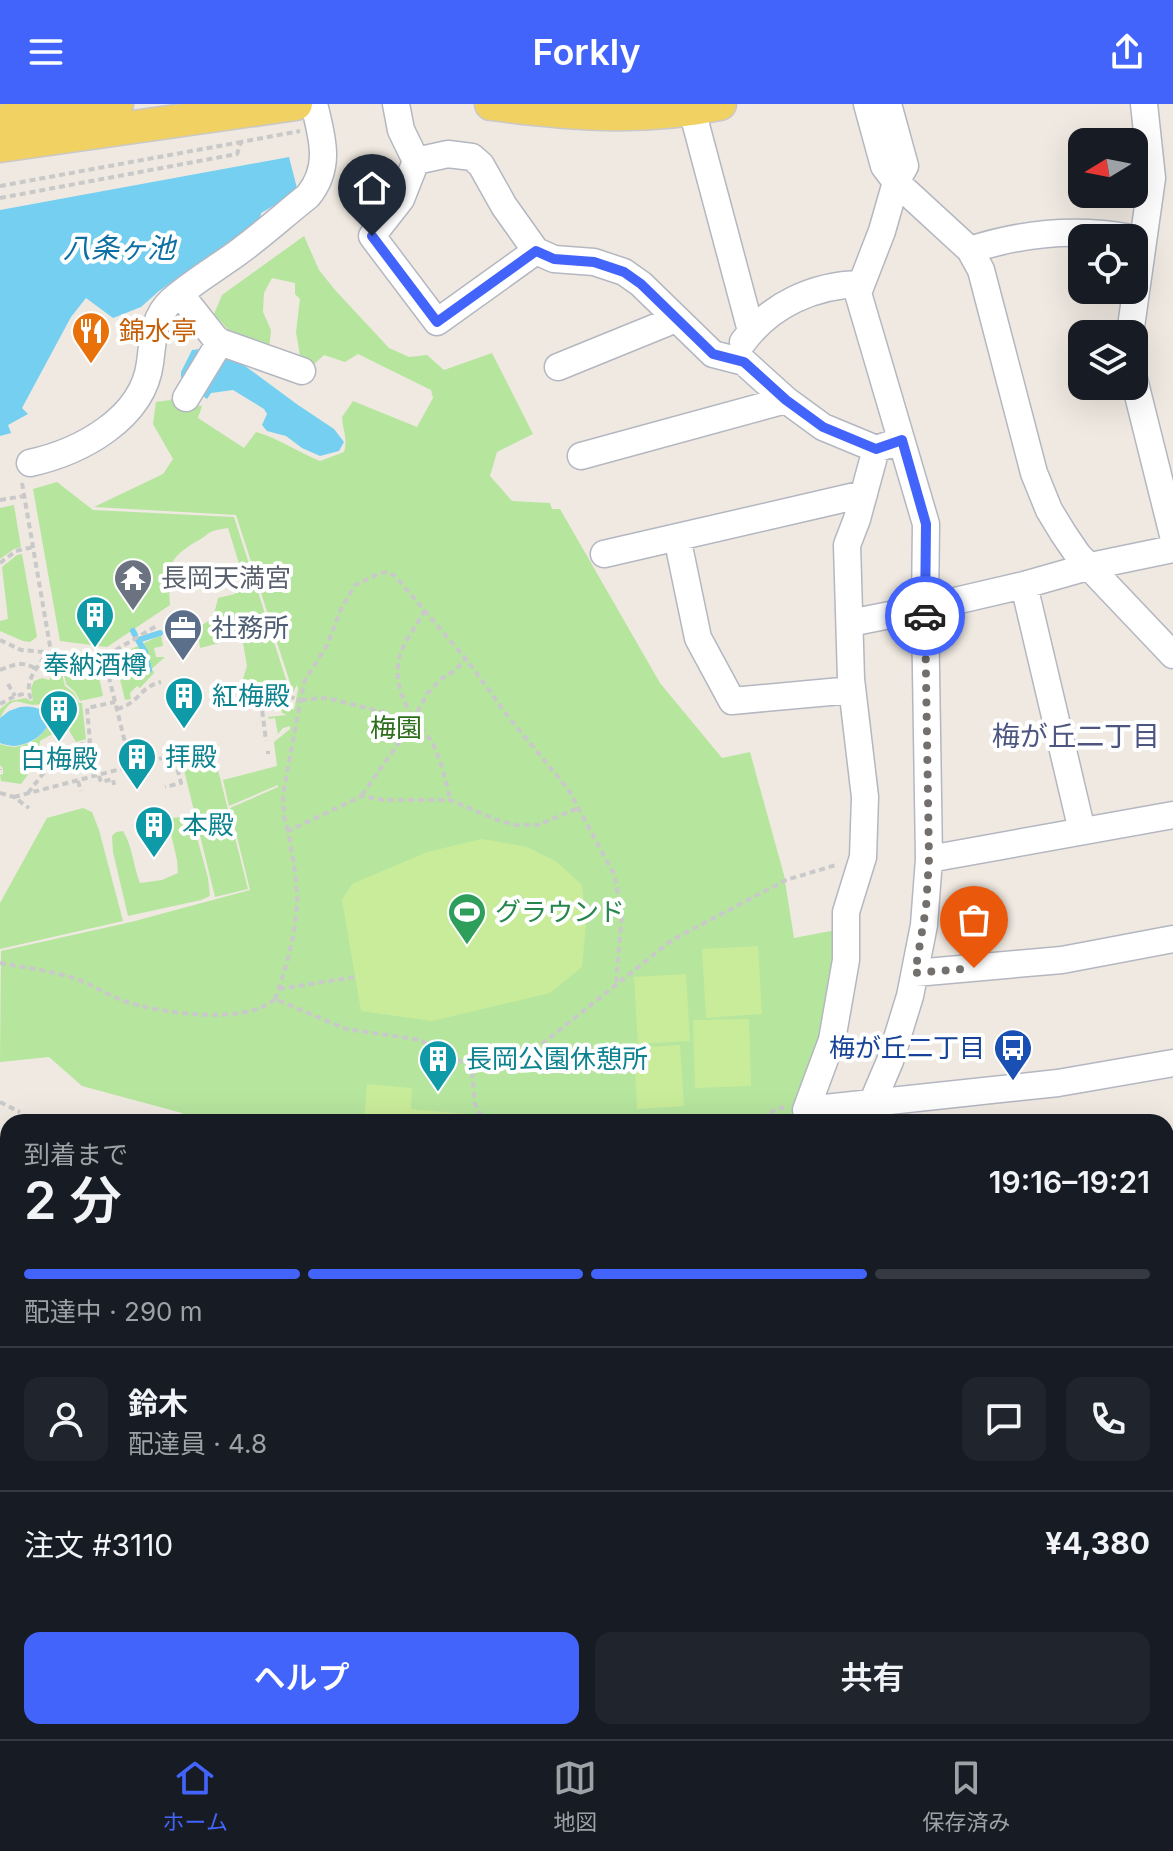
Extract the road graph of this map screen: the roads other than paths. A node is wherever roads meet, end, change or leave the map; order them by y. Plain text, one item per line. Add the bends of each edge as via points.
1 (117, 104) edge
2 (296, 104) edge
3 (396, 104) edge
4 (494, 104) edge
5 (867, 104) edge
6 (888, 104) edge
7 (1144, 104) edge
8 (706, 107) edge
9 (193, 111) edge
10 (317, 116) edge
11 (0, 121) edge
12 (0, 146) edge
13 (416, 161) junction
14 (1163, 175) edge
15 (896, 182) junction
16 (1142, 224) edge
17 (1068, 233) edge
18 (970, 250) junction
19 (536, 251) junction
20 (860, 284) junction
21 (181, 295) junction
22 (676, 319) junction
23 (751, 331) junction
24 (217, 346) junction
25 (731, 359) junction
26 (558, 367) dead end
27 (302, 371) dead end
28 (189, 393) dead end
29 (786, 400) junction
30 (1139, 400) edge
31 (902, 440) junction
32 (876, 449) junction
33 (581, 456) dead end
34 (25, 469) road end
35 (864, 494) junction
36 (1173, 535) edge
37 (677, 537) junction
38 (1173, 549) edge
39 (604, 554) dead end
40 (1091, 566) junction
41 (1024, 585) junction
42 (925, 608) junction
43 (850, 623) junction
44 (1173, 655) edge
45 (852, 690) junction
46 (1173, 815) edge
47 (1082, 831) junction
48 (929, 859) junction
49 (1173, 939) edge
50 (915, 973) junction
51 (1173, 1063) edge
52 (868, 1112) edge

1 - 11 main road
2 - 9 main road
3 - 13 street
4 - 8 main road via 604,115
5 - 15 street via 884,166
6 - 15 street via 905,166
7 - 14 street
8 - 23 street
9 - 12 main road
10 - 21 street via 324,156 315,187
13 - 19 street via 448,154 472,157
13 - 19 street via 401,199 372,236 437,322
14 - 16 street
15 - 18 street
15 - 20 street
17 - 18 street
18 - 40 street via 985,281 1038,485 1063,533
19 - 22 street via 614,268 641,284
20 - 23 street via 799,296
20 - 31 street via 858,293
21 - 24 street
21 - 34 street via 158,317 143,391 129,409 114,425
22 - 25 street via 713,354
22 - 26 street
23 - 25 street
24 - 27 street
24 - 28 street
25 - 29 street via 744,362
29 - 32 street via 823,427
29 - 33 street
30 - 36 street
31 - 32 street
31 - 42 street via 926,524
32 - 35 street
35 - 37 street
35 - 43 street via 847,545
37 - 39 street
37 - 45 street via 698,638 732,701
38 - 40 street
40 - 41 street
40 - 44 street
41 - 42 street
41 - 47 street
42 - 43 street
42 - 48 street
43 - 45 street
45 - 52 street via 865,797 863,857 845,922 846,960 832,1040 806,1110
46 - 47 street
47 - 48 street
48 - 50 street
49 - 50 street via 1062,960
50 - 52 street via 897,1040
51 - 52 street

